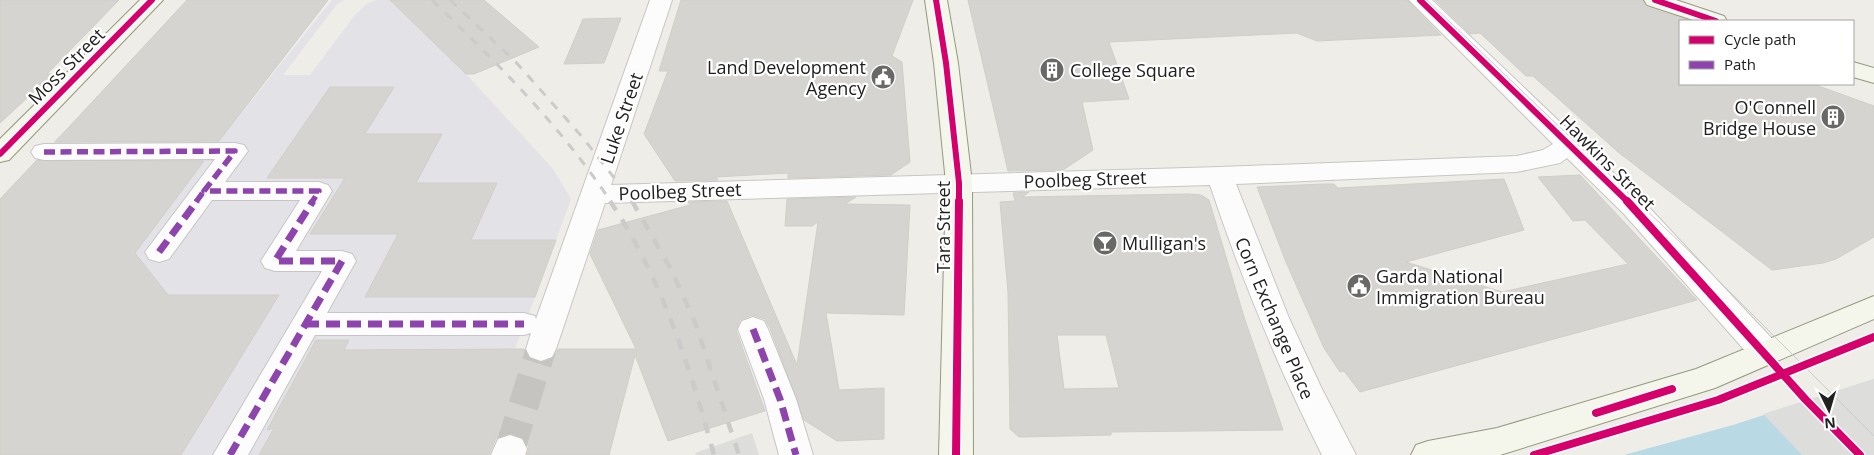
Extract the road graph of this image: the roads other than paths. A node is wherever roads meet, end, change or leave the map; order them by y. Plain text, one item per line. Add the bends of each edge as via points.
1 (152, 0) edge
2 (661, 0) edge
3 (936, 0) edge
4 (1420, 0) edge
5 (1655, 0) edge
6 (1713, 20) edge
7 (1854, 69) edge
8 (1874, 76) edge
9 (1570, 145) junction
10 (1, 152) edge
11 (44, 152) dead end
12 (1220, 176) junction
13 (959, 183) junction
14 (204, 191) junction
15 (595, 194) junction
16 (159, 252) dead end
17 (1874, 307) edge
18 (305, 324) junction
19 (524, 324) dead end
20 (753, 329) dead end
21 (541, 349) tunnel mouth
22 (1766, 353) junction
23 (230, 455) edge
24 (796, 455) edge
25 (956, 455) edge
26 (1340, 455) edge
27 (1428, 455) edge

1 - 10 main road, Moss Street
2 - 15 street, Luke Street
3 - 13 main road, Tara Street
4 - 9 street, Hawkins Street
5 - 6 main road
7 - 8 main road
9 - 12 street, Poolbeg Street via 1551,157 1517,164
9 - 22 street, Hawkins Street via 1634,208
11 - 14 street via 235,151
12 - 13 street, Poolbeg Street
12 - 26 street, Corn Exchange Place via 1279,334
13 - 15 street, Poolbeg Street
13 - 25 main road, Tara Street
14 - 16 street
14 - 18 street via 319,192 276,261 342,261
15 - 21 street, Luke Street
17 - 22 main road
18 - 19 street
18 - 23 street
20 - 24 street via 780,399
22 - 27 main road via 1704,379 1596,413 1497,442

